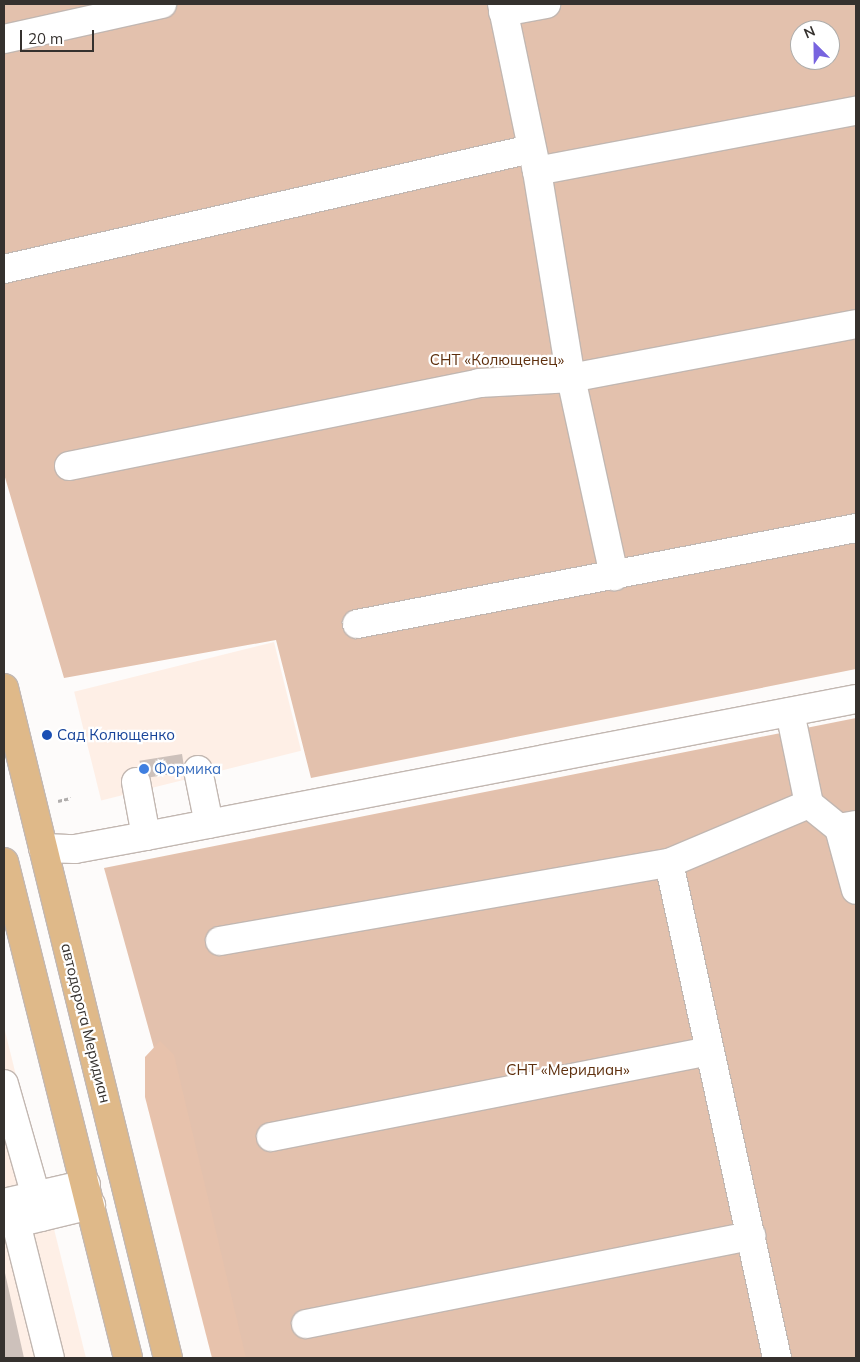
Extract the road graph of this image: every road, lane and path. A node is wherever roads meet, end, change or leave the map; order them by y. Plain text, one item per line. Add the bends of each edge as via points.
1 (162, 4) edge
2 (546, 4) edge
3 (502, 8) edge
4 (4, 40) edge
5 (856, 111) edge
6 (534, 160) junction
7 (4, 269) edge
8 (856, 324) edge
9 (572, 378) junction
10 (69, 466) dead end
11 (856, 528) edge
12 (614, 576) junction
13 (357, 624) dead end
14 (4, 688) edge
15 (856, 699) edge
16 (790, 712) junction
17 (198, 770) dead end
18 (136, 782) dead end
19 (809, 804) junction
20 (209, 824) junction
21 (848, 827) edge
22 (146, 836) junction
23 (43, 848) junction
24 (4, 856) edge
25 (4, 862) edge
26 (669, 863) junction
27 (856, 890) edge
28 (10, 909) edge
29 (220, 940) dead end
30 (710, 1051) junction
31 (4, 1084) edge
32 (271, 1137) dead end
33 (89, 1195) junction
34 (38, 1207) junction
35 (8, 1217) edge
36 (750, 1236) junction
37 (306, 1324) dead end
38 (50, 1358) edge
39 (128, 1358) edge
40 (168, 1358) edge
41 (777, 1358) edge

1 - 4 street
2 - 3 street
3 - 6 street
5 - 6 street
6 - 7 street
6 - 9 street
8 - 9 street
9 - 10 street via 480,383
9 - 12 street
11 - 12 street
12 - 13 street
14 - 23 main road, автодорога Меридиан
15 - 16 street
16 - 19 street
16 - 20 street
17 - 20 street
18 - 22 street
19 - 21 street
19 - 26 street
20 - 22 street
21 - 27 street
22 - 23 street via 75,849
23 - 24 main road
23 - 40 main road, автодорога Меридиан
25 - 28 main road
26 - 29 street
26 - 30 street
28 - 33 main road
30 - 32 street
30 - 36 street
31 - 34 street
33 - 34 street
33 - 39 main road
34 - 35 street
35 - 38 street
36 - 37 street
36 - 41 street

